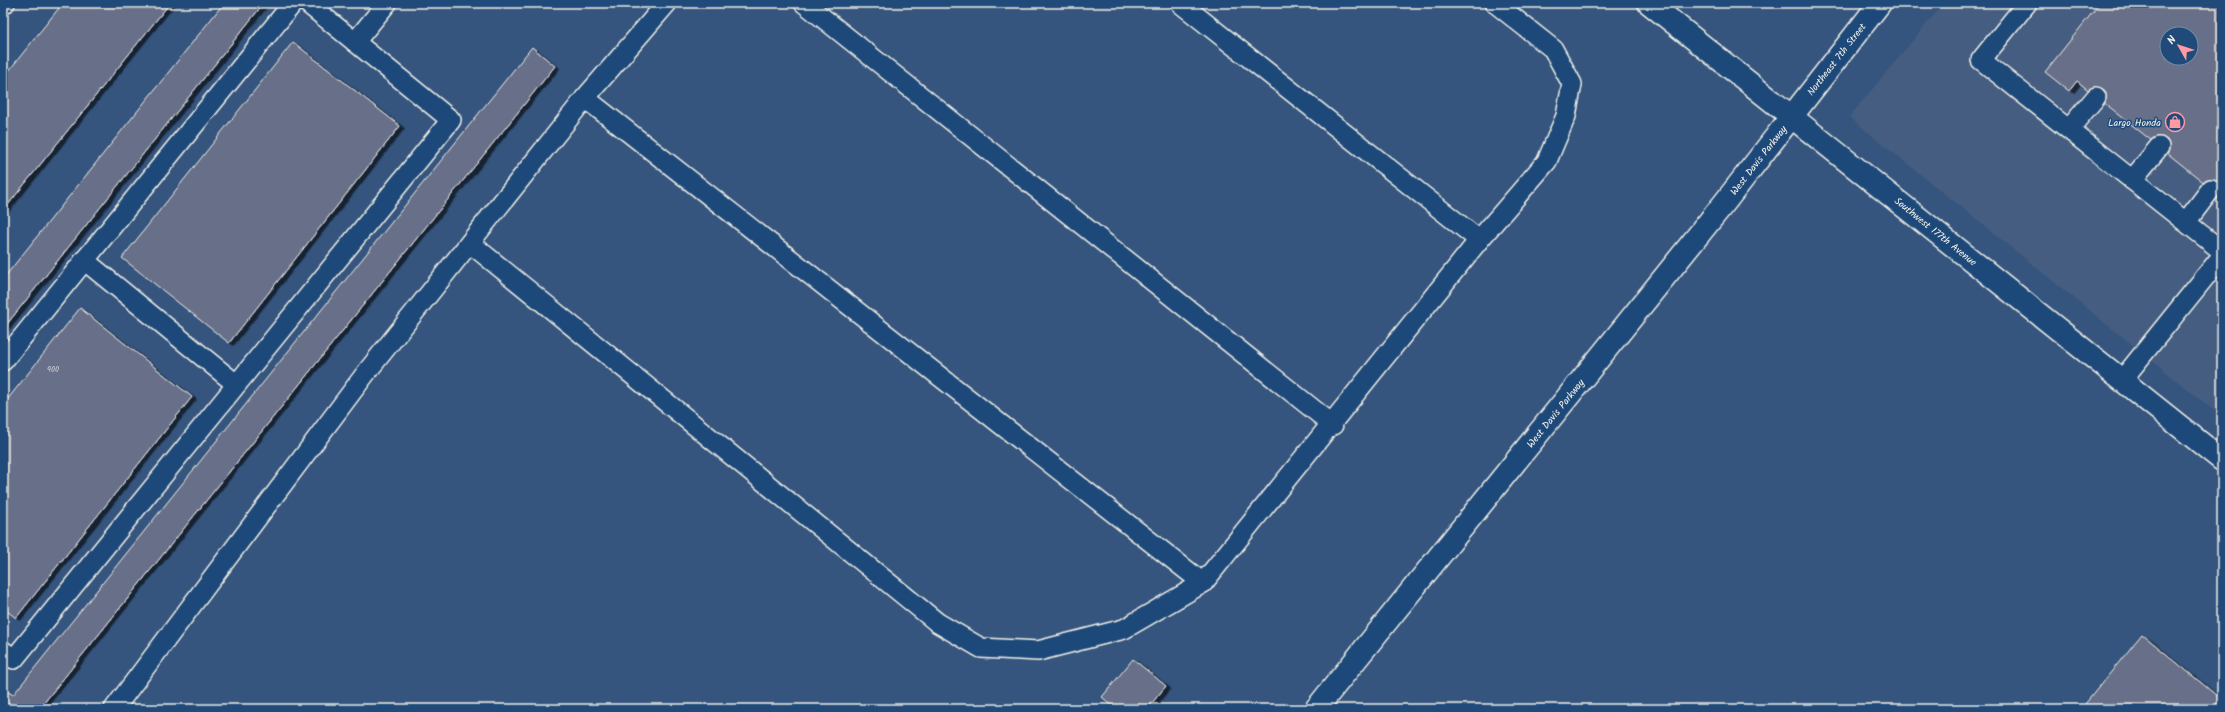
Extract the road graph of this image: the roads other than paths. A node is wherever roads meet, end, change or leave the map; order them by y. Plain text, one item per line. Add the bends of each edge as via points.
1 (5, 3) edge
2 (293, 3) edge
3 (307, 3) edge
4 (387, 3) edge
5 (667, 3) edge
6 (804, 3) edge
7 (1180, 3) edge
8 (1495, 3) edge
9 (1649, 3) edge
10 (2027, 3) edge
11 (3, 5) edge
12 (1874, 5) edge
13 (355, 42) junction
14 (2096, 97) dead end
15 (585, 98) junction
16 (1792, 115) junction
17 (2069, 129) junction
18 (2159, 147) dead end
19 (2132, 180) junction
20 (2211, 189) dead end
21 (2186, 222) junction
22 (1479, 240) junction
23 (470, 242) junction
24 (2222, 250) edge
25 (2222, 256) edge
26 (84, 260) junction
27 (3, 361) edge
28 (2122, 380) junction
29 (236, 384) junction
30 (1333, 425) junction
31 (2222, 460) edge
32 (1203, 583) junction
33 (3, 651) edge
34 (114, 709) edge
35 (1316, 709) edge

1 - 11 lane
2 - 26 lane
3 - 13 lane
4 - 13 lane
5 - 15 lane
6 - 30 lane
7 - 22 lane
8 - 22 lane via 1553,49 1572,84 1566,116 1546,161
9 - 16 street, Southwest 177th Avenue
10 - 17 lane via 1981,60
12 - 16 street, Northeast 7th Street
13 - 29 lane via 451,120
14 - 17 lane
15 - 23 lane
15 - 32 lane
16 - 28 street, Southwest 177th Avenue
16 - 35 street, West Davis Parkway via 1725,202
17 - 19 lane
18 - 19 lane
19 - 21 lane
20 - 21 lane
21 - 24 lane
22 - 30 lane
23 - 32 lane via 938,623 981,648 1038,651 1124,629
23 - 34 lane via 366,373
25 - 28 lane
26 - 27 lane
26 - 29 lane
28 - 31 street, Southwest 177th Avenue
29 - 33 lane via 14,660
30 - 32 lane

